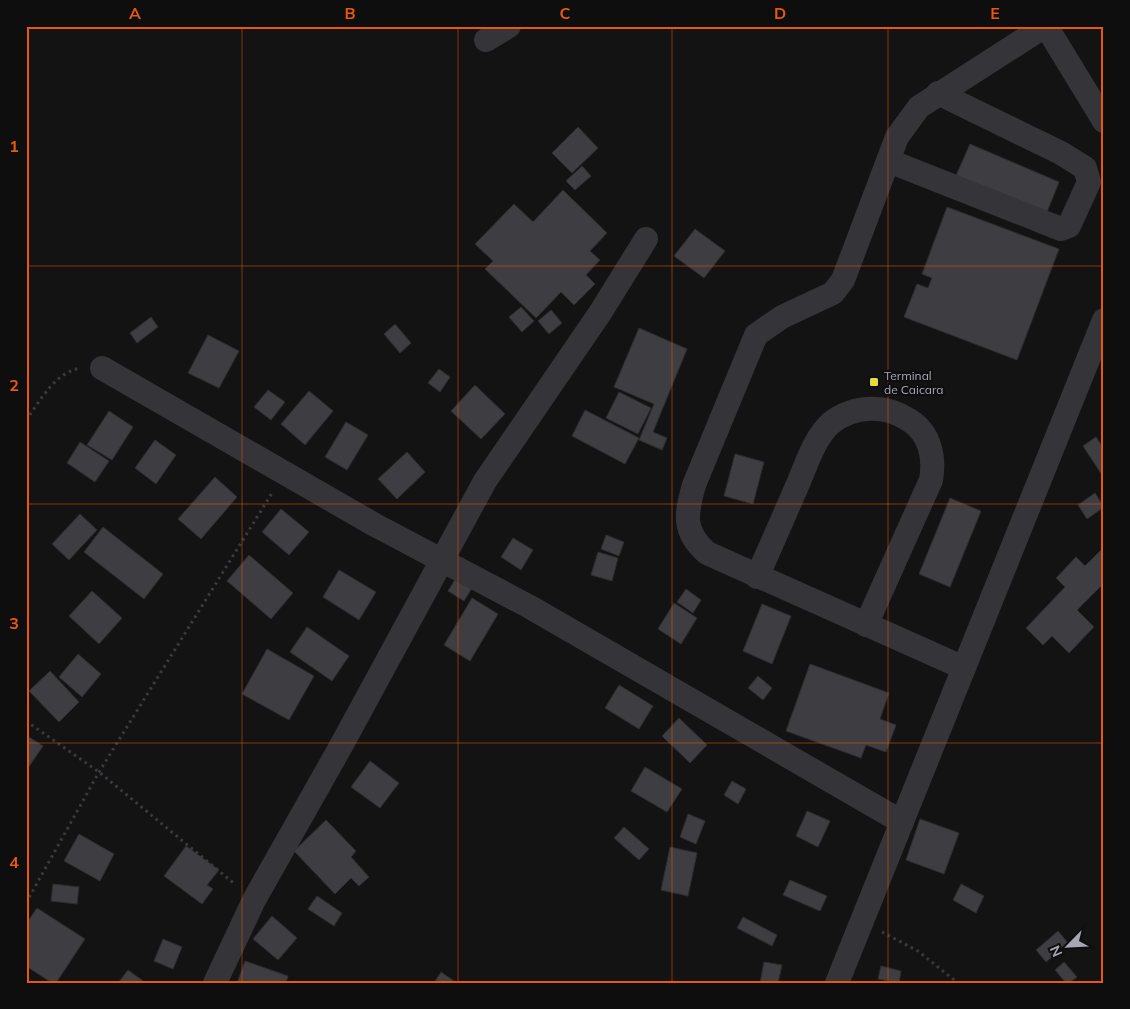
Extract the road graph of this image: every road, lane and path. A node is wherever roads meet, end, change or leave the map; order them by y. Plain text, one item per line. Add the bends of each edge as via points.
1 (509, 26) edge
2 (1045, 26) edge
3 (486, 40) dead end
4 (938, 93) junction
5 (1104, 121) edge
6 (888, 161) junction
7 (646, 239) dead end
8 (1104, 320) edge
9 (102, 368) joint
10 (26, 420) edge
11 (284, 473) junction
12 (441, 560) junction
13 (757, 576) junction
14 (866, 625) junction
15 (964, 668) junction
16 (26, 721) edge
17 (99, 772) junction
18 (902, 822) junction
19 (254, 900) junction
20 (26, 903) edge
21 (860, 925) junction
22 (215, 983) edge
23 (837, 983) edge
24 (958, 983) edge

1 - 3 street
2 - 4 street
2 - 5 street
4 - 6 street via 908,119
4 - 6 street via 1085,168 1089,182 1069,226 1061,229
6 - 13 street via 843,280 833,293 774,321 756,335 694,485 687,520 698,545 707,553
7 - 12 street via 600,313 485,481
8 - 15 street
9 - 10 path via 75,369 63,375
9 - 11 street
11 - 12 street
11 - 17 path
12 - 18 street via 530,607
12 - 19 street
13 - 14 street
13 - 14 street via 816,444 830,424 860,409 876,408 901,415 914,423 924,436 934,462 931,480
14 - 15 street
15 - 18 street
16 - 17 path
17 - 19 path
17 - 20 path
18 - 21 street
19 - 22 street
21 - 23 street
21 - 24 path via 884,933 918,951

